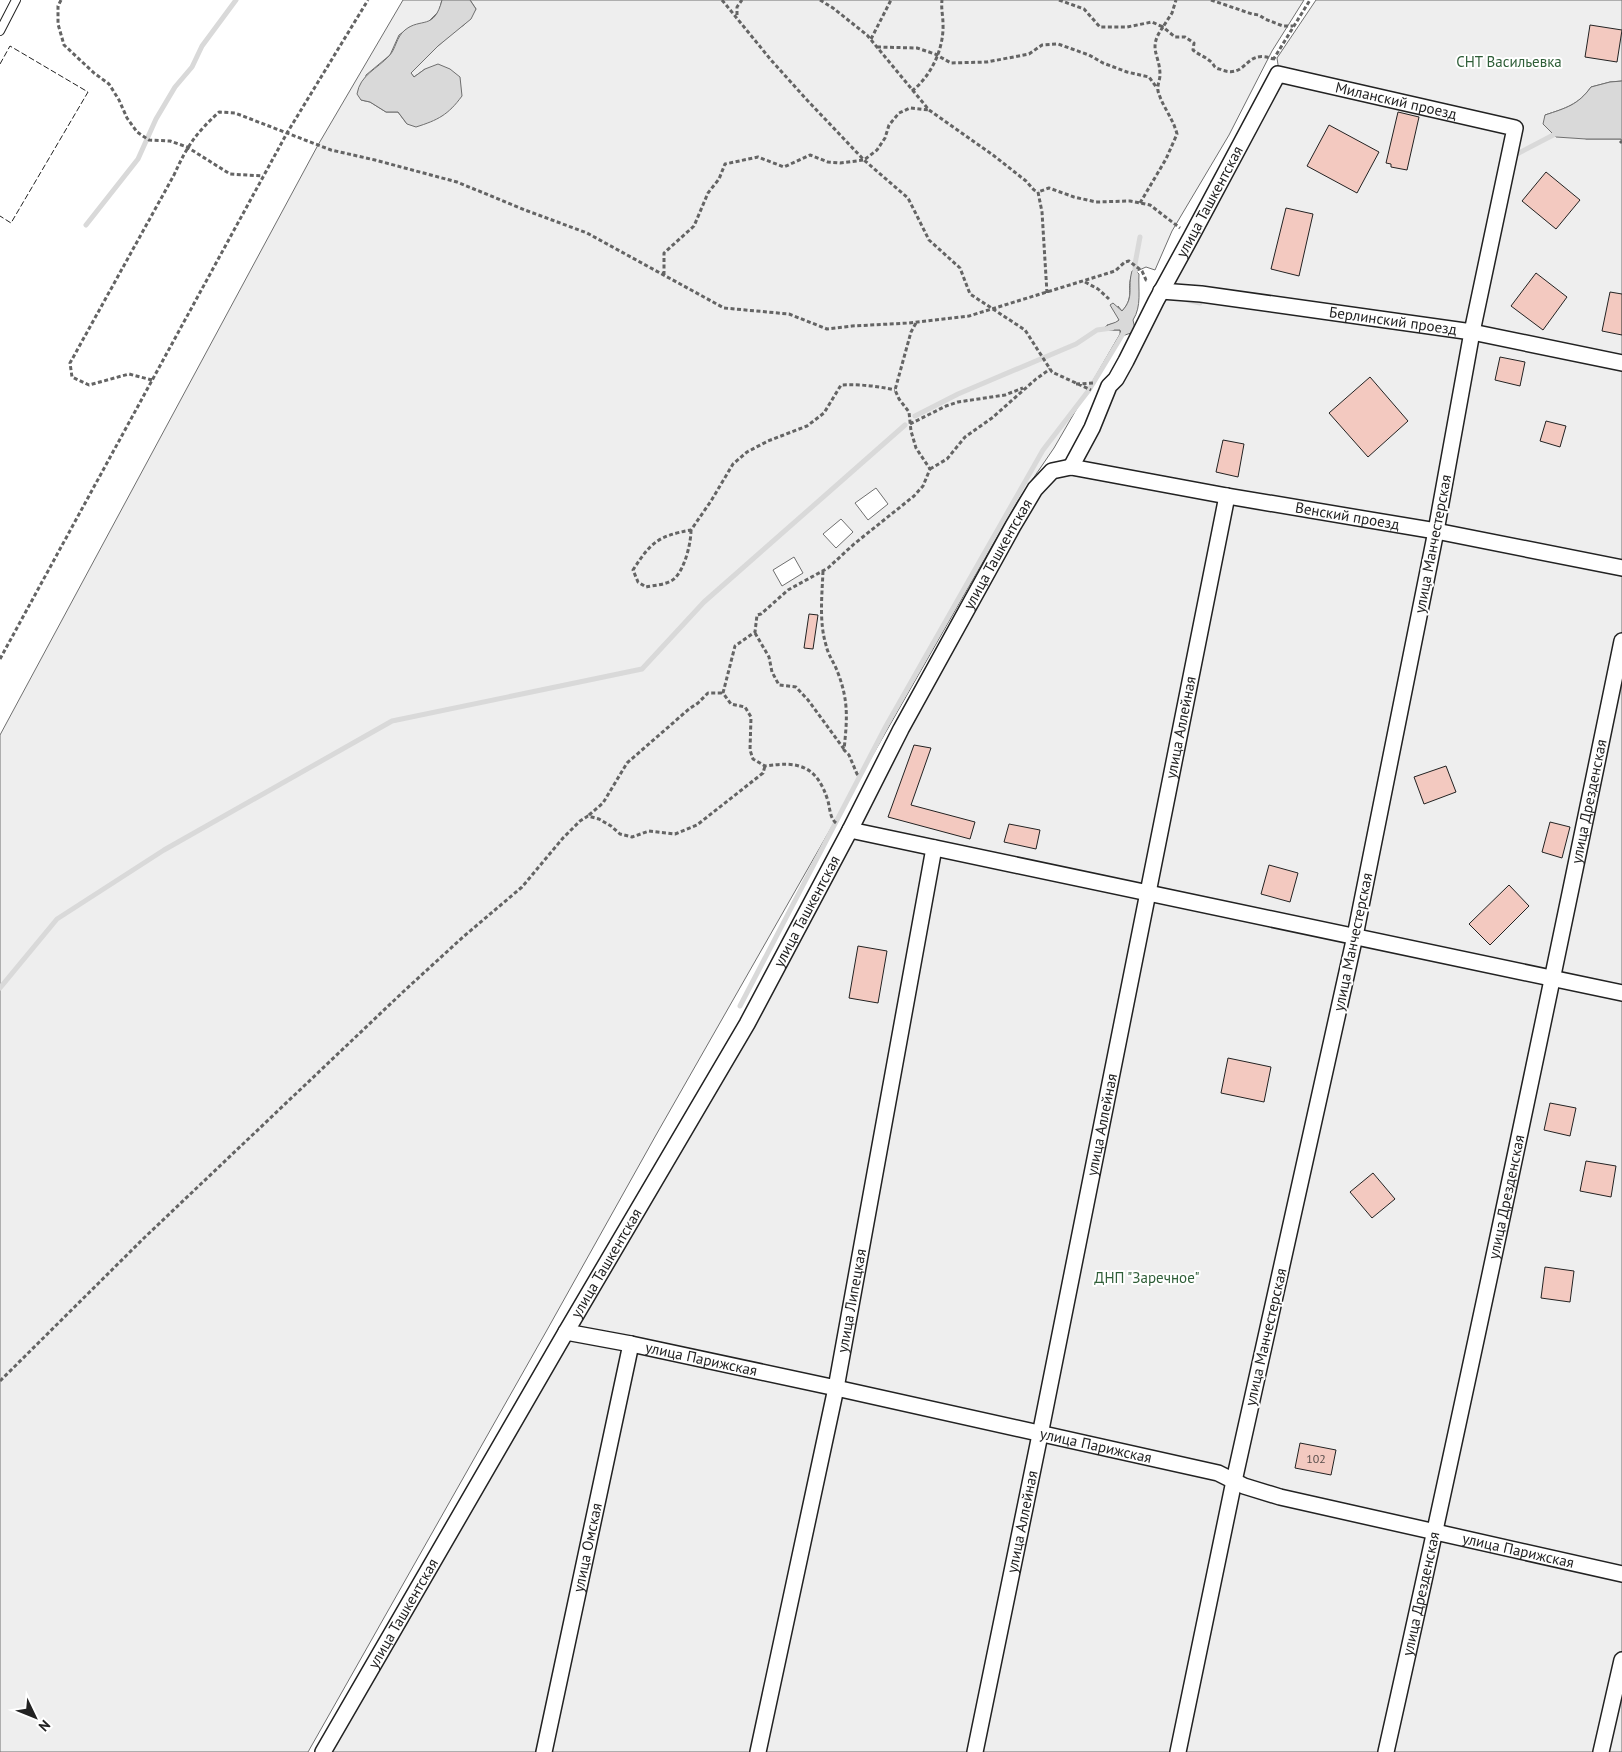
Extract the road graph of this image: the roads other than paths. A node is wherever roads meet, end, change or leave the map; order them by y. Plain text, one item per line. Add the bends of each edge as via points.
1 (16, 0) edge
2 (0, 31) edge
3 (1275, 67) joint
4 (1515, 128) joint
5 (1162, 288) junction
6 (1472, 332) junction
7 (1622, 363) edge
8 (1071, 467) junction
9 (1227, 496) junction
10 (1436, 531) junction
11 (1622, 568) edge
12 (1622, 641) edge
13 (850, 830) junction
14 (934, 848) junction
15 (1147, 894) junction
16 (1355, 936) junction
17 (1553, 979) junction
18 (1622, 993) edge
19 (566, 1332) junction
20 (631, 1344) junction
21 (836, 1388) junction
22 (1041, 1434) junction
23 (1234, 1481) junction
24 (1436, 1531) junction
25 (1622, 1574) edge
26 (1622, 1660) edge
27 (323, 1752) edge
28 (544, 1752) edge
29 (758, 1752) edge
30 (975, 1752) edge
31 (1178, 1752) edge
32 (1386, 1752) edge
33 (1601, 1752) edge

1 - 2 lane
3 - 4 street, Миланский проезд via 1350,89
3 - 5 street, улица Ташкентская via 1191,238
4 - 6 street, улица Манчестерская
5 - 6 street, Берлинский проезд
5 - 8 street, улица Ташкентская via 1126,361 1109,386
6 - 7 street, Берлинский проезд
6 - 10 street, улица Манчестерская
8 - 9 street, Венский проезд
8 - 13 street, улица Ташкентская via 1052,471 1035,489 901,729
9 - 10 street, Венский проезд
9 - 15 street, улица Аллейная
10 - 11 street, Венский проезд
10 - 16 street, улица Манчестерская
12 - 17 street, улица Дрезденская
13 - 14 street
13 - 19 street, улица Ташкентская via 747,1024
14 - 15 street
14 - 21 street, улица Липецкая
15 - 16 street
15 - 22 street, улица Аллейная
16 - 17 street
16 - 23 street, улица Манчестерская
17 - 18 street
17 - 24 street, улица Дрезденская
19 - 20 street, улица Парижская
19 - 27 street, улица Ташкентская
20 - 21 street, улица Парижская
20 - 28 street, улица Омская
21 - 22 street, улица Парижская
21 - 29 street, улица Липецкая
22 - 23 street, улица Парижская via 1218,1473
22 - 30 street, улица Аллейная
23 - 24 street, улица Парижская via 1280,1497
23 - 31 street, улица Манчестерская
24 - 25 street, улица Парижская
24 - 32 street, улица Дрезденская
26 - 33 street

